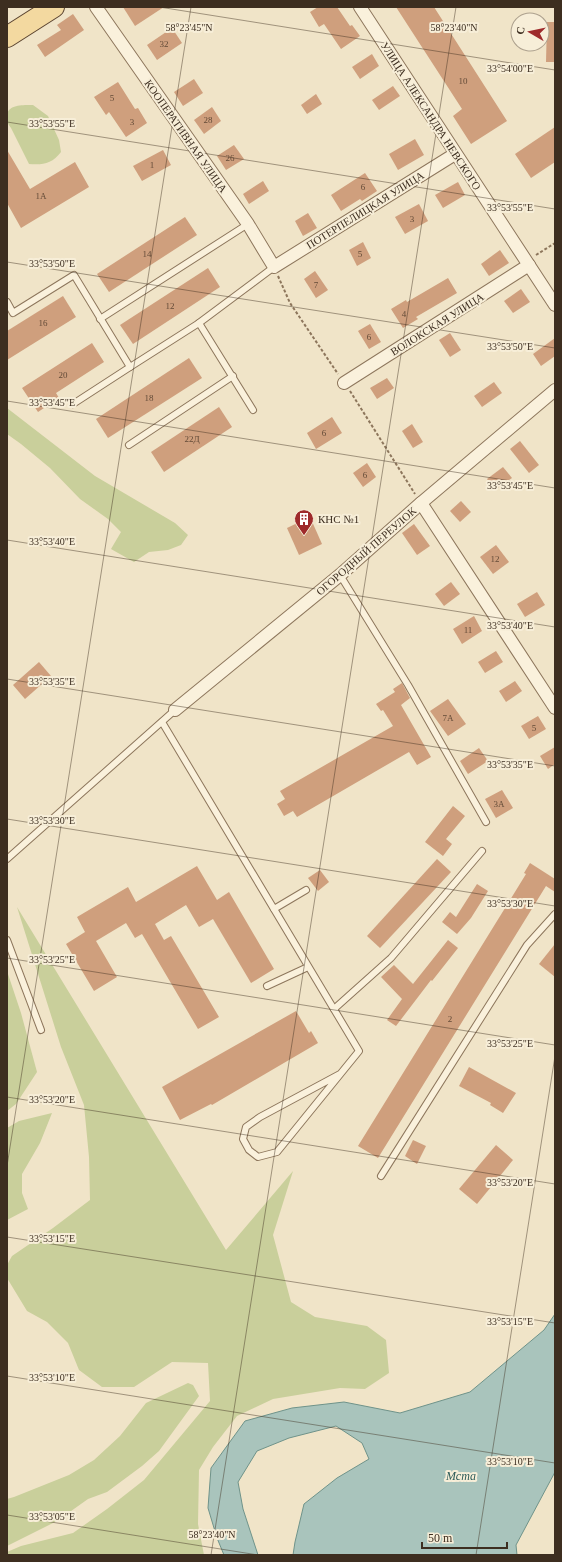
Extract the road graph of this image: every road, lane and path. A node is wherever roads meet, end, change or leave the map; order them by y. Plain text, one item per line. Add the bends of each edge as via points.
1 (54, 7) edge
2 (96, 7) edge
3 (360, 7) edge
4 (7, 37) edge
5 (455, 154) junction
6 (248, 224) junction
7 (555, 243) edge
8 (528, 263) junction
9 (274, 266) junction
10 (7, 302) edge
11 (555, 305) edge
12 (100, 319) junction
13 (199, 323) junction
14 (130, 367) junction
15 (233, 376) junction
16 (344, 383) dead end
17 (555, 390) edge
18 (74, 404) dead end
19 (253, 410) dead end
20 (129, 446) dead end
21 (421, 503) junction
22 (340, 575) junction
23 (555, 708) edge
24 (175, 710) joint
25 (162, 722) junction
26 (486, 822) dead end
27 (482, 851) dead end
28 (7, 859) edge
29 (306, 890) dead end
30 (274, 909) junction
31 (555, 914) edge
32 (7, 940) edge
33 (308, 967) junction
34 (267, 986) dead end
35 (334, 1009) junction
36 (41, 1030) dead end
37 (340, 1074) junction
38 (381, 1176) dead end

1 - 4 main road
2 - 6 street, КООПЕРАТИВНАЯ УЛИЦА
3 - 5 street, УЛИЦА АЛЕКСАНДРА НЕВСКОГО
5 - 8 street, УЛИЦА АЛЕКСАНДРА НЕВСКОГО
5 - 9 street, ПОТЕРПЕЛИЦКАЯ УЛИЦА
6 - 9 street, КООПЕРАТИВНАЯ УЛИЦА
6 - 12 lane
7 - 8 path
8 - 11 street, УЛИЦА АЛЕКСАНДРА НЕВСКОГО
8 - 16 street, ВОЛОКСКАЯ УЛИЦА
9 - 13 lane
10 - 12 lane via 13,313 74,275
12 - 14 lane
13 - 14 lane
13 - 15 lane
14 - 18 lane
15 - 19 lane
15 - 20 lane
17 - 21 street, ОГОРОДНЫЙ ПЕРЕУЛОК
21 - 22 street, ОГОРОДНЫЙ ПЕРЕУЛОК
21 - 23 street
22 - 24 street, ОГОРОДНЫЙ ПЕРЕУЛОК
22 - 26 lane via 408,685
24 - 25 lane
25 - 28 lane
25 - 30 lane
27 - 35 lane via 391,958
29 - 30 lane
30 - 33 lane
31 - 38 lane via 527,944
32 - 36 lane
33 - 34 lane
33 - 35 lane
35 - 37 lane via 359,1051
37 - 37 lane via 277,1152 258,1156 249,1150 243,1139 246,1127

